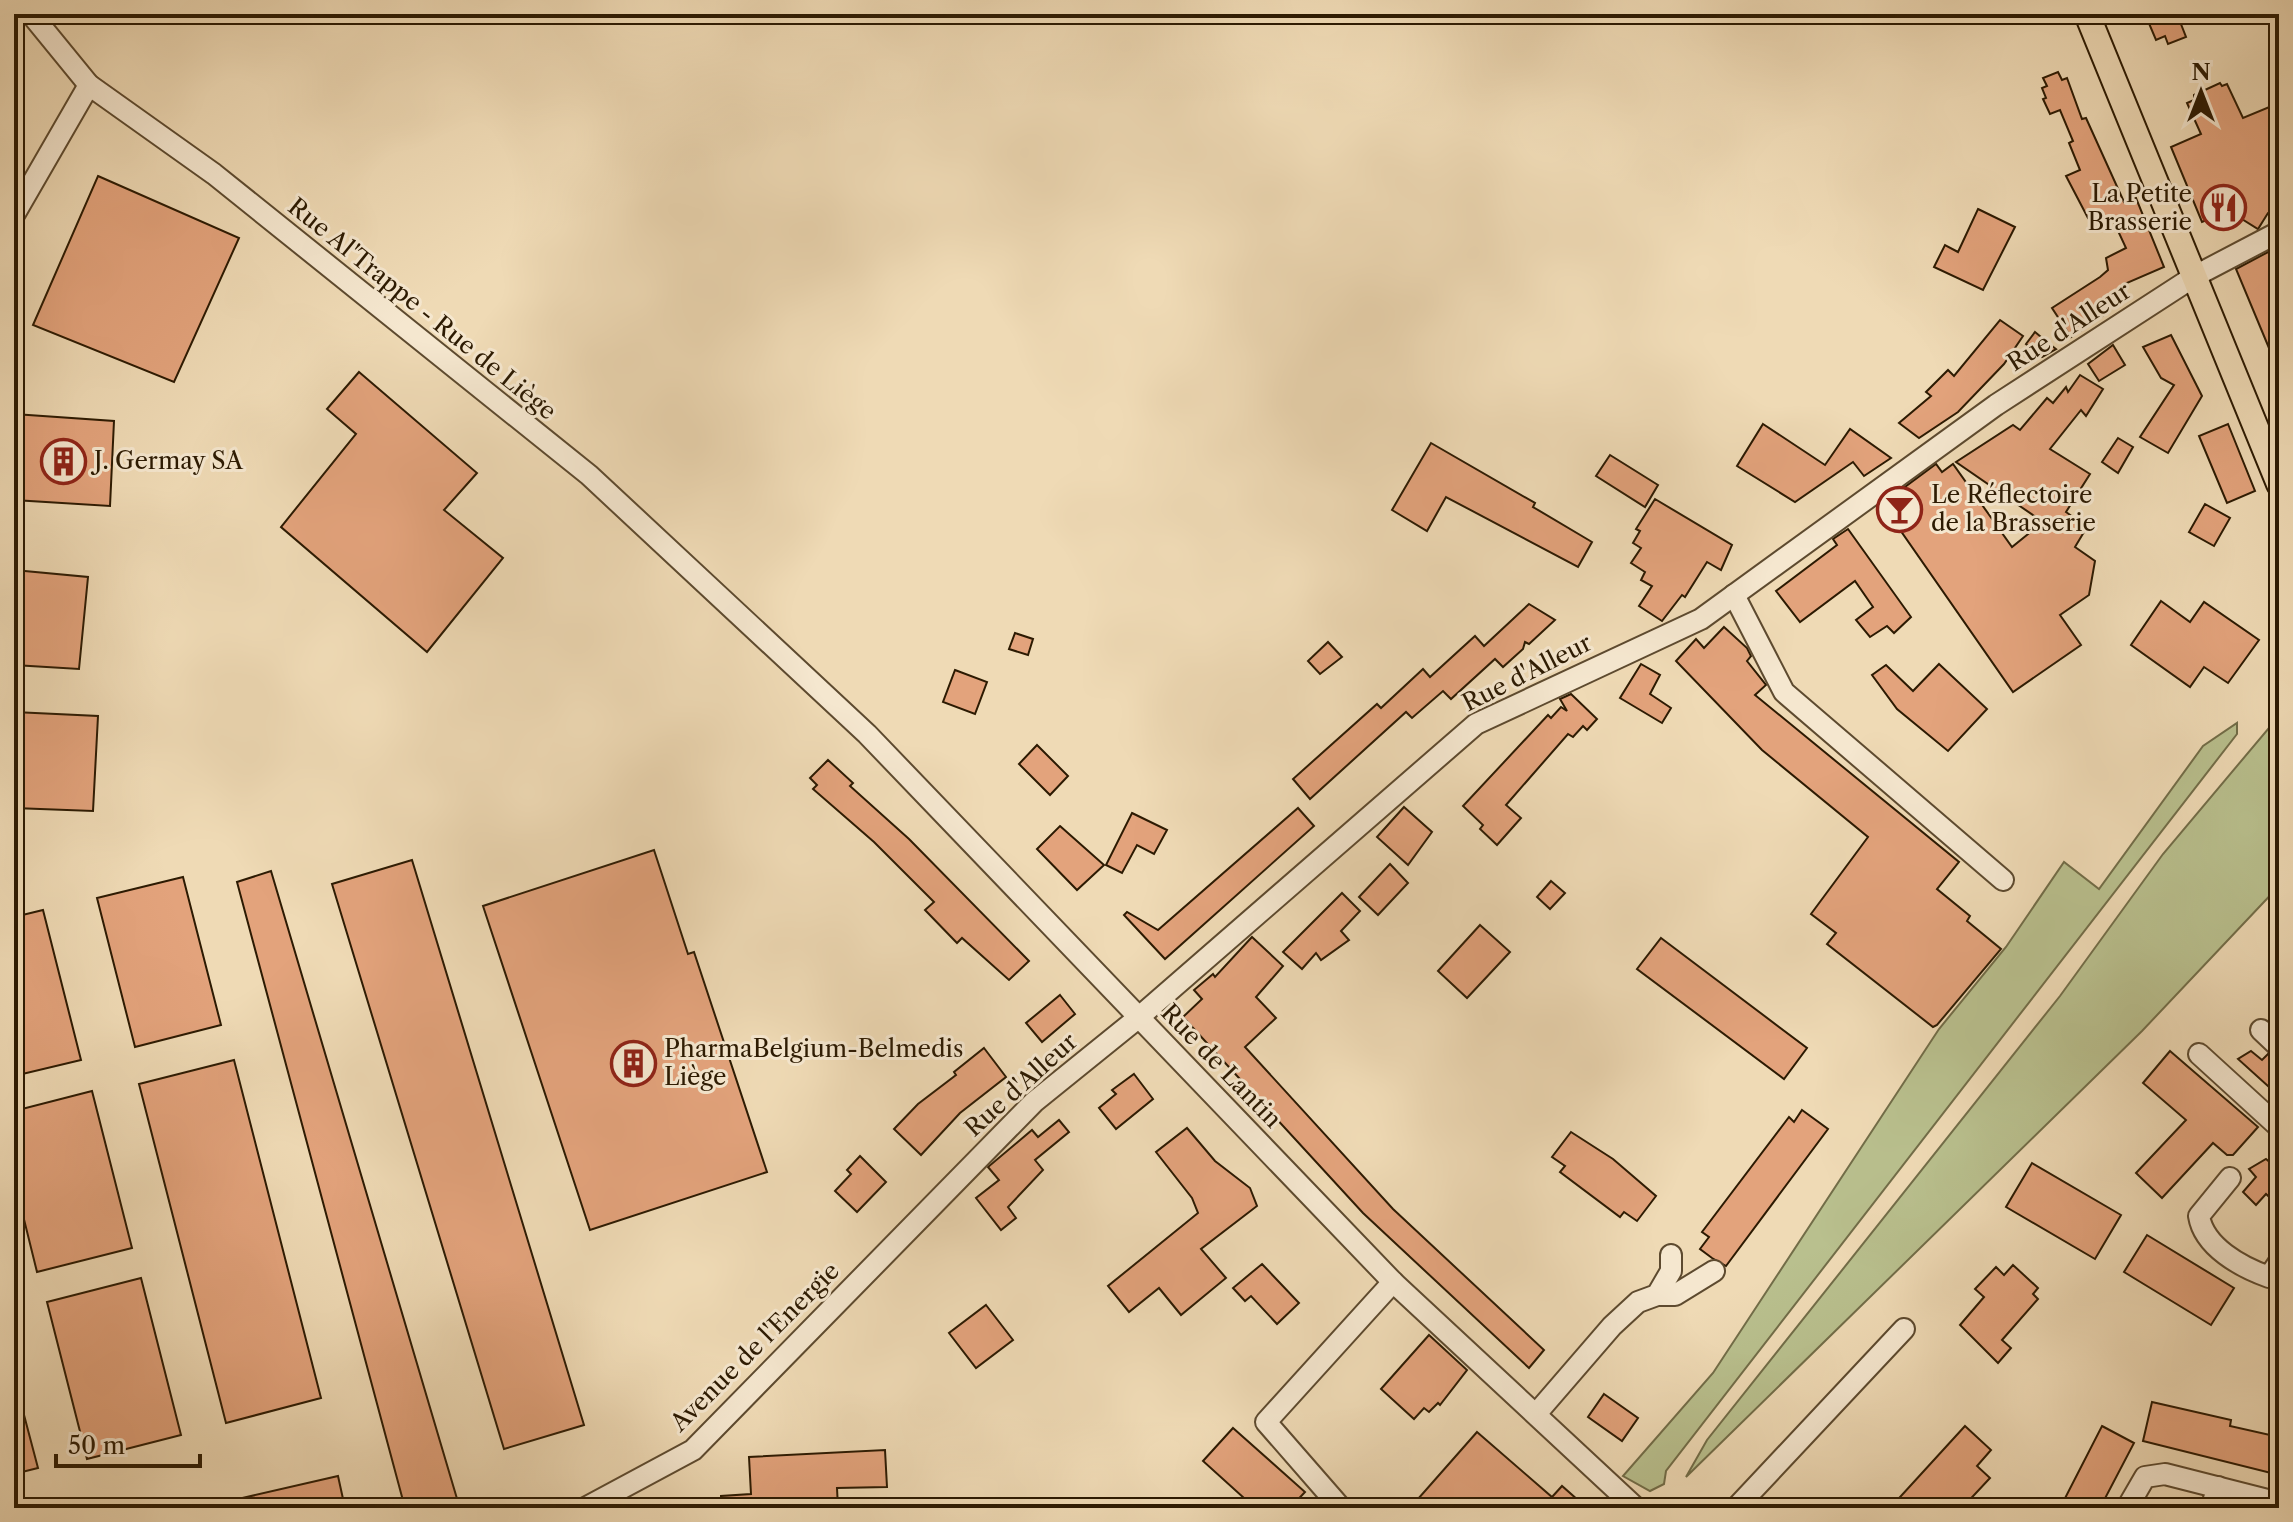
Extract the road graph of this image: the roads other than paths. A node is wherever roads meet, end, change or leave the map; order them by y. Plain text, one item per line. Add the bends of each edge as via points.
1 (31, 14) edge
2 (2087, 14) edge
3 (89, 85) junction
4 (14, 215) edge
5 (2279, 232) edge
6 (2195, 276) junction
7 (2279, 484) edge
8 (1734, 595) junction
9 (779, 649) joint
10 (2003, 880) dead end
11 (1138, 1018) junction
12 (2261, 1030) dead end
13 (2279, 1047) edge
14 (2199, 1054) dead end
15 (2279, 1127) edge
16 (2230, 1178) dead end
17 (908, 1229) joint
18 (1671, 1255) dead end
19 (2279, 1262) edge
20 (1714, 1271) dead end
21 (1393, 1282) junction
22 (1657, 1295) junction
23 (1904, 1329) dead end
24 (1536, 1414) junction
25 (2218, 1487) junction
26 (2279, 1503) edge
27 (585, 1508) edge
28 (1341, 1508) edge
29 (1636, 1508) edge
30 (1736, 1508) edge
31 (2127, 1508) edge
32 (2211, 1508) edge

1 - 3 street, Rue Al'Trappe - Rue de Liège
2 - 6 main road
3 - 4 street
3 - 9 street, Rue Al'Trappe - Rue de Liège via 214,174 589,475
5 - 6 street, Rue d'Alleur
6 - 7 main road
6 - 8 street, Rue d'Alleur via 1996,405
8 - 10 street via 1784,692
8 - 11 street, Rue d'Alleur via 1701,619 1476,724
9 - 11 street, Rue de Lantin
11 - 17 street, Rue d'Alleur via 1034,1102
11 - 21 street, Rue de Lantin
12 - 13 street
14 - 15 street
16 - 19 street via 2199,1216 2201,1230 2241,1266 2269,1277
17 - 27 street, Avenue de l'Energie via 693,1450
18 - 22 street via 1671,1271
20 - 22 street via 1675,1295
21 - 24 street, Rue de Lantin
21 - 28 street via 1266,1422
22 - 24 street via 1638,1302 1612,1326
23 - 30 street
24 - 29 street, Rue de Lantin
25 - 26 street
25 - 31 street via 2165,1474 2145,1477
25 - 32 street

